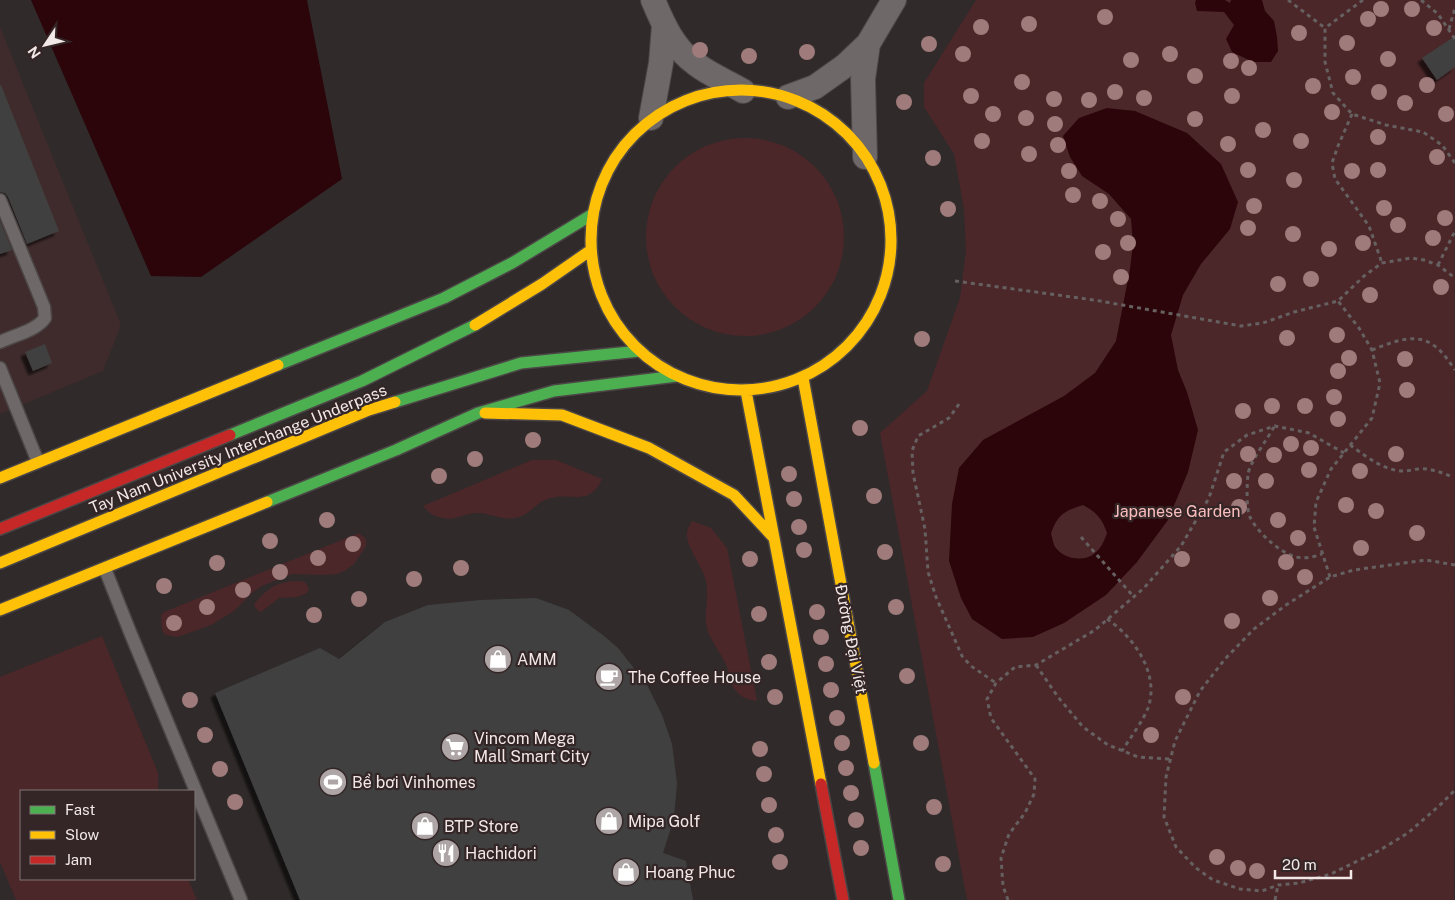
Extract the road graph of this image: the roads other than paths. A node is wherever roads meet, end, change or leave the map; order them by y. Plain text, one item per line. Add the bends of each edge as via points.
1 (653, 0) edge
2 (894, 0) edge
3 (664, 25) junction
4 (868, 44) junction
5 (743, 91) junction
6 (788, 97) junction
7 (651, 118) junction
8 (865, 157) junction
9 (0, 200) edge
10 (593, 214) junction
11 (591, 250) junction
12 (0, 342) edge
13 (640, 351) junction
14 (0, 368) edge
15 (677, 376) junction
16 (802, 378) junction
17 (746, 391) junction
18 (478, 413) junction
19 (38, 462) junction
20 (0, 478) edge
21 (0, 529) edge
22 (774, 538) junction
23 (0, 563) edge
24 (105, 569) junction
25 (0, 610) edge
26 (241, 900) edge
27 (843, 900) edge
28 (899, 900) edge

1 - 3 street
2 - 4 street
3 - 5 street via 675,44 695,64
3 - 7 street via 662,63
4 - 6 street via 815,87
4 - 8 street via 863,79
5 - 6 street
5 - 7 street via 721,91 687,98
6 - 8 street via 814,108 851,138
7 - 10 street via 608,169
8 - 16 street via 878,177 891,223 889,271 872,315 842,352
9 - 12 lane via 44,307 45,318 36,326
10 - 11 street
10 - 19 street via 512,263 444,298
11 - 13 street via 599,287 615,322
11 - 21 street, Tay Nam University Interchange Underpass via 480,322 362,381
13 - 15 street
13 - 23 street, Tay Nam University Interchange Underpass via 521,363 369,410
14 - 19 lane
15 - 17 street via 711,388
15 - 18 street via 554,391
16 - 17 street via 775,387
16 - 28 street, Đường Đại Việt
17 - 22 street
18 - 22 street via 562,415 649,448 734,495
18 - 24 street
19 - 20 street
22 - 27 street
24 - 25 street
24 - 26 lane

